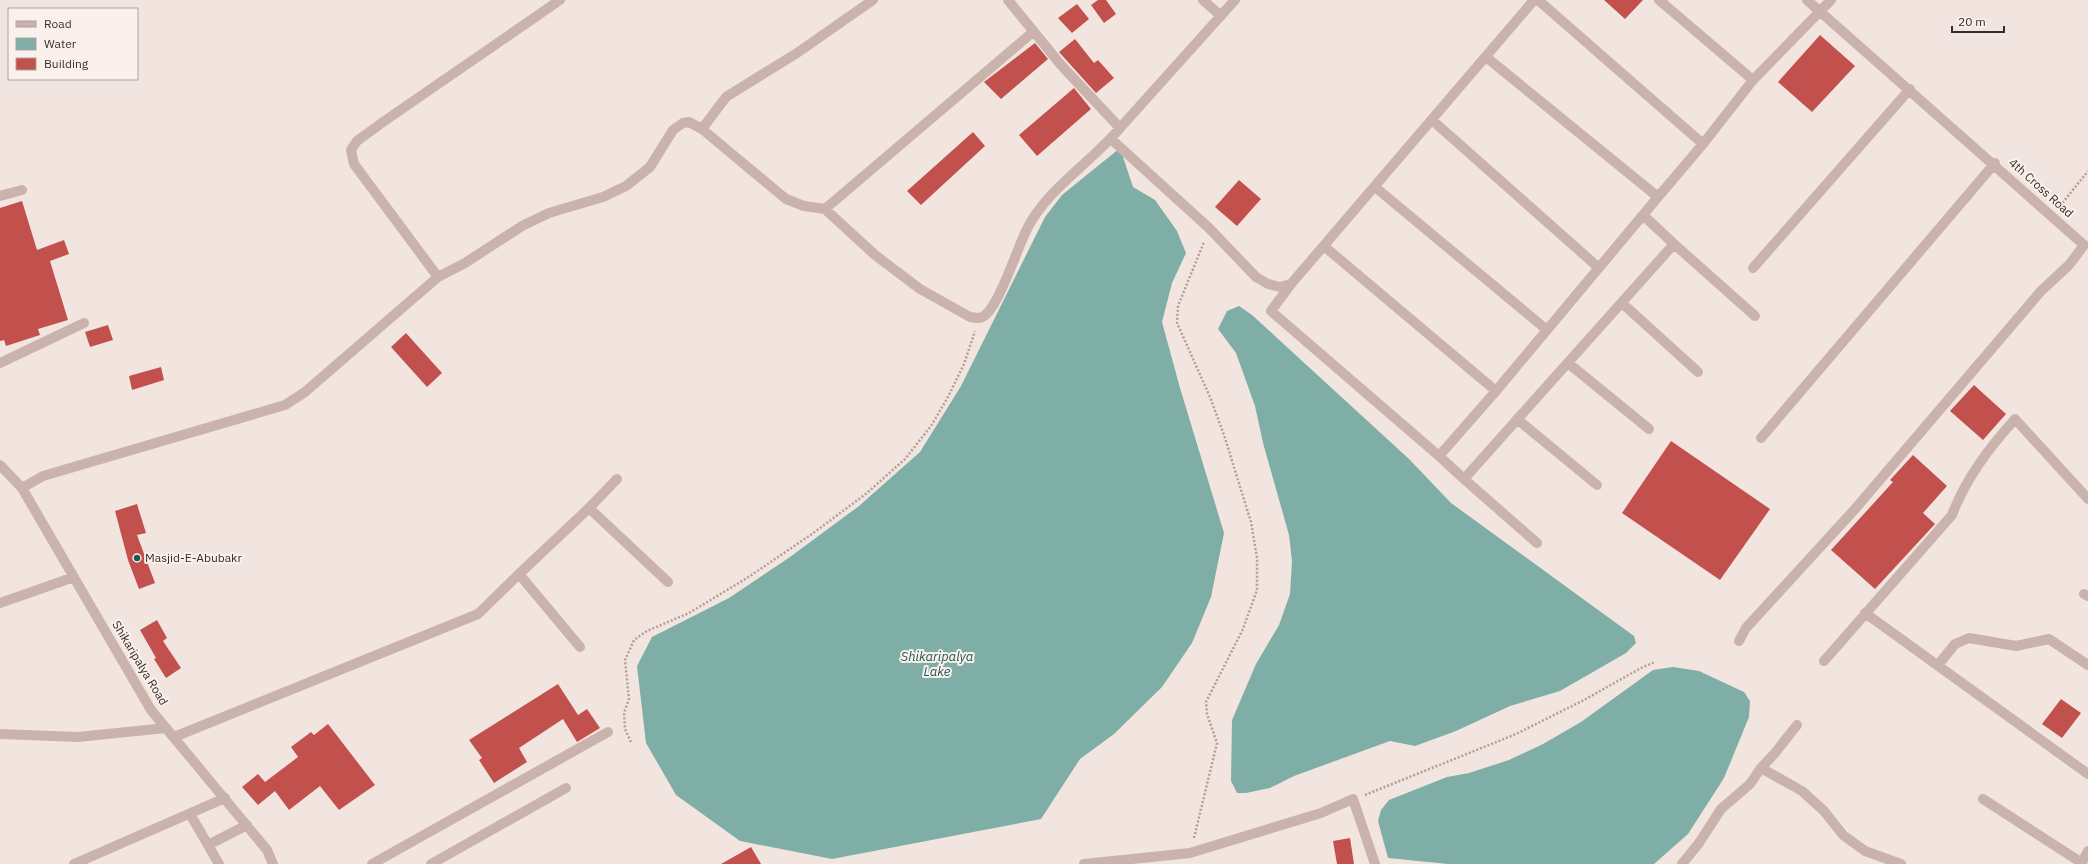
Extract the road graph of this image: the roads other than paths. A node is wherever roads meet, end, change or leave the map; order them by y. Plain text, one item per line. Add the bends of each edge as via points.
1 (560, 0) edge
2 (873, 0) edge
3 (1008, 0) edge
4 (1203, 0) edge
5 (1235, 0) edge
6 (1534, 0) edge
7 (1538, 0) edge
8 (1659, 0) edge
9 (1807, 0) edge
10 (1831, 0) edge
11 (1821, 12) junction
12 (1221, 16) junction
13 (1033, 32) junction
14 (1486, 57) junction
15 (1753, 80) junction
16 (1910, 89) junction
17 (1432, 120) junction
18 (1120, 128) junction
19 (702, 129) junction
20 (1111, 139) junction
21 (1703, 144) junction
22 (1994, 163) junction
23 (1375, 187) junction
24 (22, 190) dead end
25 (0, 196) edge
26 (1658, 197) junction
27 (825, 209) junction
28 (1643, 214) junction
29 (1674, 244) junction
30 (2086, 246) edge
31 (1325, 247) junction
32 (1599, 268) junction
33 (1753, 268) dead end
34 (438, 277) junction
35 (1291, 284) junction
36 (1622, 303) junction
37 (1755, 316) dead end
38 (84, 323) dead end
39 (1547, 330) junction
40 (0, 363) edge
41 (1568, 363) junction
42 (1698, 372) dead end
43 (1496, 391) junction
44 (1517, 419) junction
45 (1649, 429) dead end
46 (1761, 438) dead end
47 (1439, 456) junction
48 (0, 465) edge
49 (1464, 479) junction
50 (617, 480) dead end
51 (1597, 485) dead end
52 (22, 488) junction
53 (2088, 500) edge
54 (589, 508) junction
55 (1537, 543) dead end
56 (519, 574) junction
57 (74, 577) junction
58 (668, 582) dead end
59 (0, 603) edge
60 (1865, 613) junction
61 (1739, 641) dead end
62 (580, 647) dead end
63 (1824, 661) dead end
64 (1938, 665) junction
65 (2088, 665) edge
66 (1797, 724) dead end
67 (166, 728) junction
68 (608, 732) dead end
69 (0, 734) edge
70 (174, 737) junction
71 (1761, 768) junction
72 (2088, 774) edge
73 (566, 788) dead end
74 (225, 798) junction
75 (1983, 799) dead end
76 (190, 814) junction
77 (247, 825) junction
78 (208, 845) junction
79 (2088, 851) edge
80 (2081, 863) edge
81 (74, 864) edge
82 (219, 864) edge
83 (273, 864) edge
84 (372, 864) edge
85 (431, 864) edge
86 (1084, 864) edge
87 (1375, 864) edge
88 (1682, 864) edge
89 (1902, 864) edge

1 - 34 street via 383,122 357,141 352,150 354,164
2 - 19 street via 797,53 726,97
3 - 13 street
4 - 12 street
5 - 12 street
6 - 14 street
7 - 21 street
8 - 15 street
9 - 11 street, 4th Cross Road
10 - 11 street
11 - 15 street
11 - 16 street, 4th Cross Road
12 - 18 street
13 - 18 street
13 - 27 street
14 - 17 street
14 - 26 street
15 - 21 street
16 - 22 street, 4th Cross Road
16 - 33 street
17 - 23 street
17 - 32 street
18 - 20 street
19 - 27 street via 786,199 804,206
19 - 34 street via 689,122 683,122 672,130 650,167 626,186 603,197 549,213 522,226
20 - 27 street via 1036,212 994,304 983,317 976,319 920,289 875,255
20 - 35 street via 1209,228 1256,276 1268,284 1280,287
21 - 26 street
22 - 30 street, 4th Cross Road
22 - 46 street
23 - 31 street
23 - 39 street
24 - 25 street
26 - 28 street
28 - 29 street
28 - 32 street
29 - 36 street
29 - 37 street
30 - 61 street, 4th Cross Road via 2026,308 1856,509 1746,628
31 - 35 street
31 - 43 street
32 - 39 street
34 - 52 street via 305,392 286,405 43,476
35 - 47 street via 1271,311
36 - 41 street
36 - 42 street
38 - 40 street
39 - 43 street
41 - 44 street
41 - 45 street
43 - 47 street
44 - 49 street
44 - 51 street
47 - 49 street
48 - 52 street, Shikaripalya Road
49 - 55 street
50 - 54 street
52 - 57 street, Shikaripalya Road
53 - 60 street via 2015,419 1986,453 1959,497 1952,515
54 - 56 street
54 - 58 street
56 - 62 street
56 - 70 street via 478,614
57 - 59 street
57 - 67 street, Shikaripalya Road via 151,710
60 - 63 street
60 - 64 street
64 - 65 street via 1955,644 1969,638 2016,646 2049,639
64 - 72 street
66 - 71 street
67 - 69 street via 78,738
67 - 70 street, Shikaripalya Road
68 - 84 street
70 - 74 street, Shikaripalya Road
71 - 88 street via 1750,784 1721,809
71 - 89 street via 1802,791 1824,811 1843,835 1865,851
73 - 85 street
74 - 76 street
74 - 77 street, Shikaripalya Road
75 - 80 street
76 - 78 street
76 - 81 street
77 - 78 street
77 - 83 street, Shikaripalya Road via 267,850
78 - 82 street
79 - 80 street
86 - 87 street via 1190,853 1321,813 1353,799

